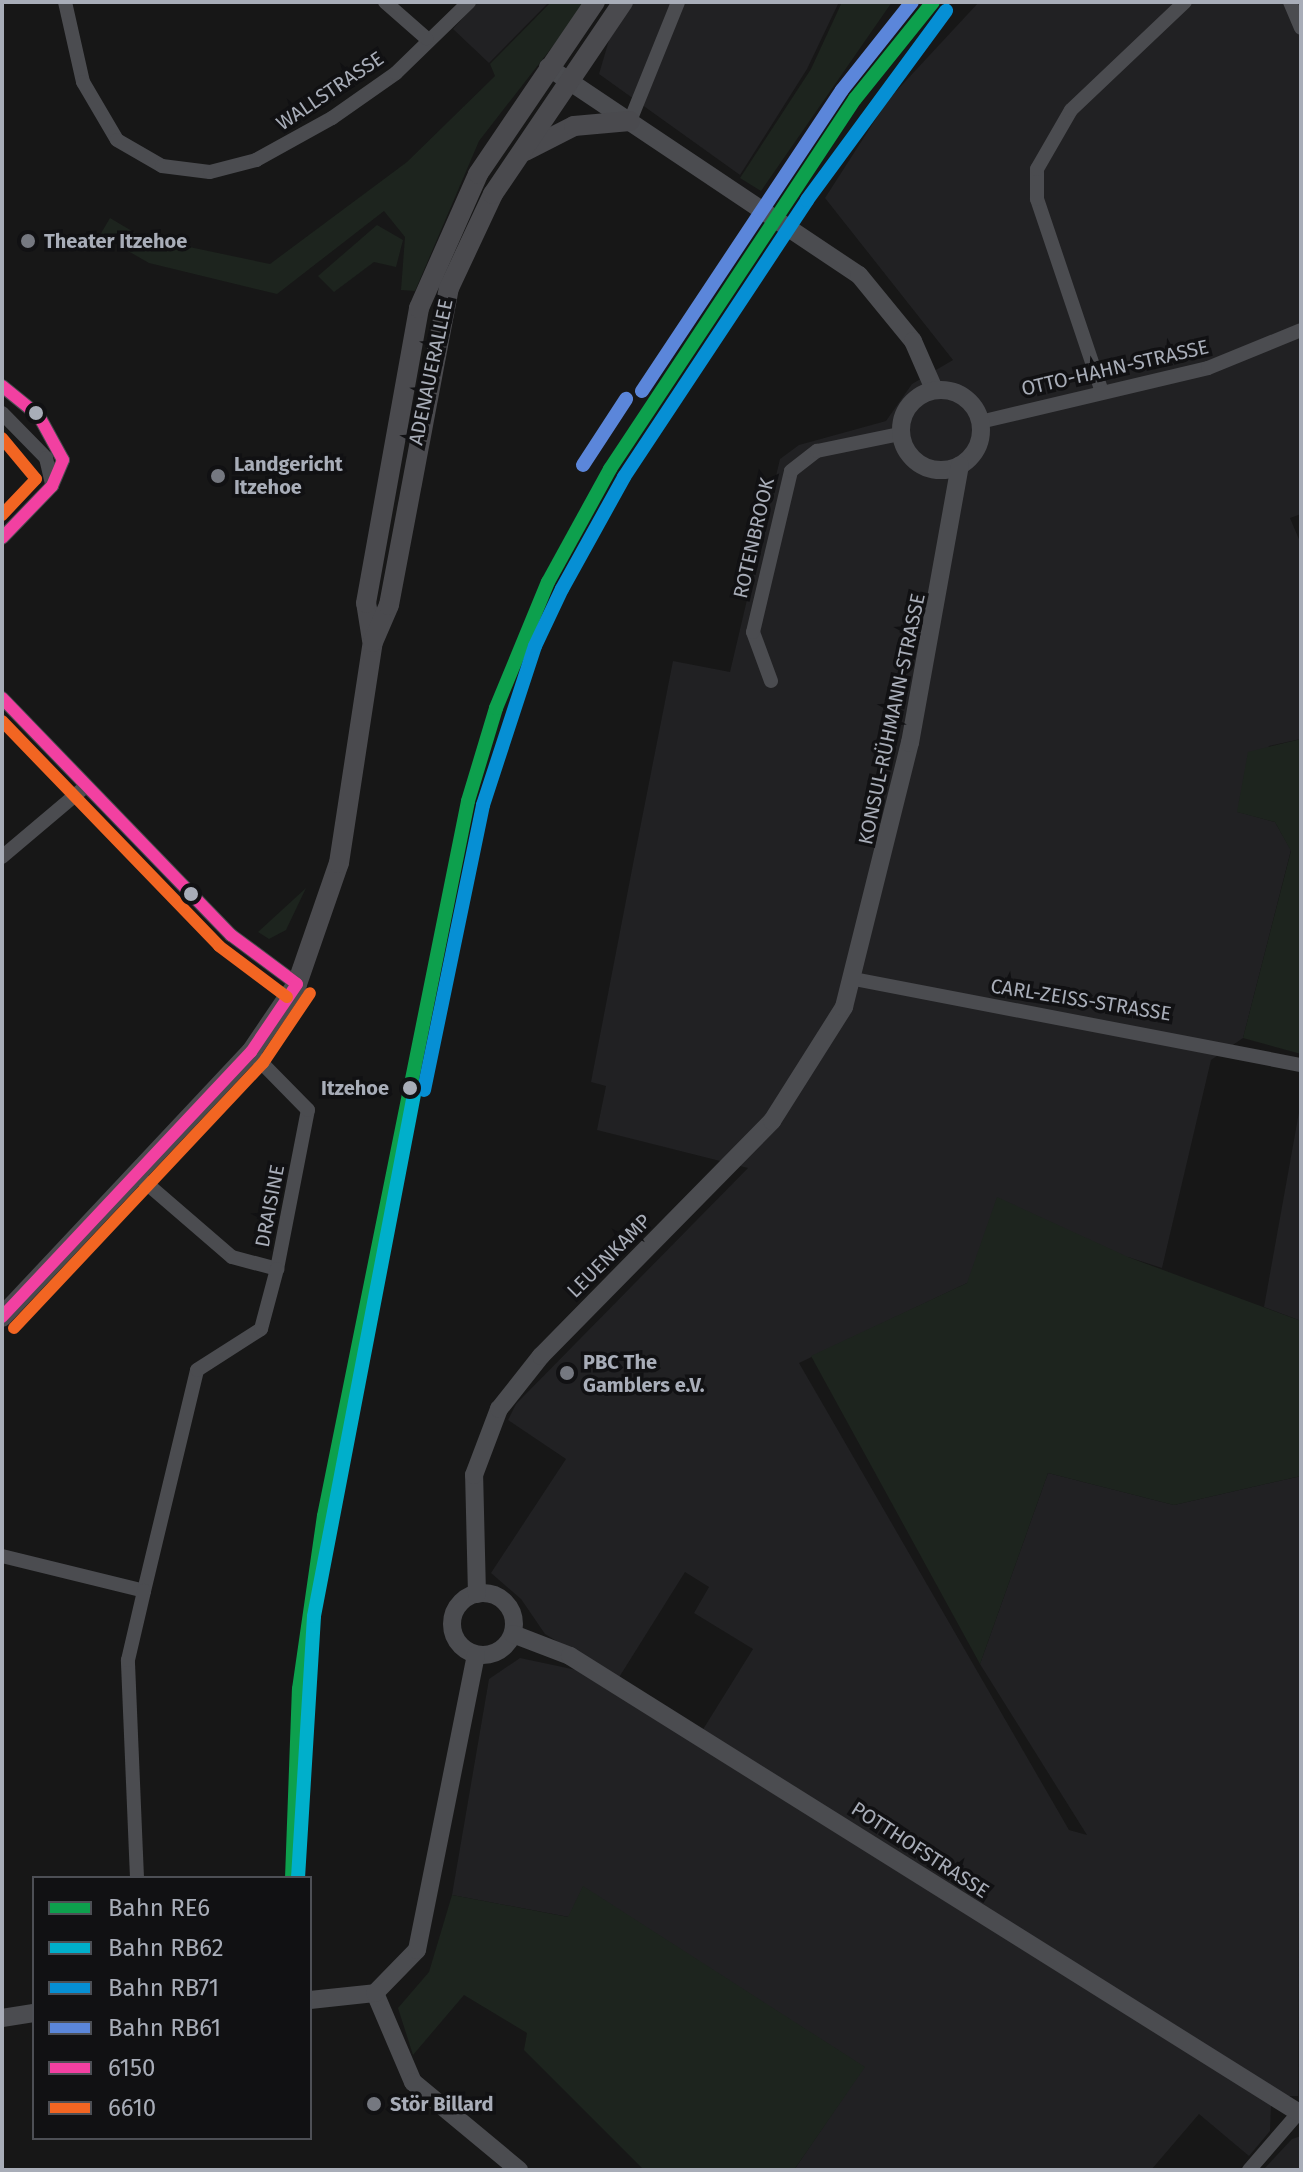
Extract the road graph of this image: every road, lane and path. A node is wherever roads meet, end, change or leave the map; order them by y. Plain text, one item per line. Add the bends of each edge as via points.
1 (65, 2) edge
2 (385, 2) edge
3 (469, 2) edge
4 (595, 2) edge
5 (623, 2) edge
6 (678, 2) edge
7 (1185, 2) edge
8 (1290, 2) edge
9 (1301, 28) edge
10 (426, 38) junction
11 (548, 67) junction
12 (567, 81) junction
13 (630, 121) junction
14 (519, 156) junction
15 (1301, 330) edge
16 (2, 386) edge
17 (934, 389) junction
18 (1102, 392) junction
19 (2, 413) edge
20 (980, 422) junction
21 (900, 434) junction
22 (960, 465) junction
23 (52, 486) junction
24 (2, 538) edge
25 (373, 642) junction
26 (771, 681) dead end
27 (2, 698) edge
28 (86, 786) junction
29 (2, 857) edge
30 (854, 979) junction
31 (297, 984) junction
32 (251, 1052) junction
33 (1301, 1065) edge
34 (138, 1176) junction
35 (277, 1269) junction
36 (2, 1317) edge
37 (2, 1556) edge
38 (144, 1591) junction
39 (477, 1594) junction
40 (513, 1634) junction
41 (476, 1655) junction
42 (137, 1876) edge
43 (375, 1993) junction
44 (312, 2000) edge
45 (32, 2013) edge
46 (2, 2018) edge
47 (1300, 2112) edge
48 (519, 2170) edge
49 (1249, 2170) edge

1 - 10 street, WALLSTRASSE via 83,82 104,124 130,151 185,171 236,168 297,141 379,87
2 - 10 street
3 - 10 street, WALLSTRASSE
4 - 11 main road, ADENAUERALLEE
5 - 12 main road, ADENAUERALLEE
6 - 13 street
7 - 18 street via 1071,110 1037,169 1037,199
8 - 9 street
11 - 12 street
11 - 25 main road, ADENAUERALLEE via 478,174 419,308 366,603
12 - 13 street
12 - 14 main road, ADENAUERALLEE
13 - 14 main road via 574,126
13 - 17 street via 859,275 913,341
14 - 25 main road, ADENAUERALLEE via 478,222 439,320 389,605
15 - 18 street, OTTO-HAHN-STRASSE via 1208,368
16 - 23 street via 57,440 63,460
17 - 20 street via 964,397
17 - 21 street via 910,404
18 - 20 street, OTTO-HAHN-STRASSE
19 - 23 street via 46,458
20 - 22 street, KONSUL-RÜHMANN-STRASSE via 979,441
21 - 22 street via 930,468
21 - 26 street, ROTENBROOK via 817,451 791,471 753,632
22 - 30 street, KONSUL-RÜHMANN-STRASSE via 940,601
23 - 24 street
25 - 31 main road, ADENAUERALLEE via 339,863
27 - 28 street
28 - 29 street
28 - 31 street via 231,935
30 - 33 street, CARL-ZEISS-STRASSE
30 - 39 street, LEUENKAMP via 828,1040 787,1103 541,1356 499,1409 474,1475
31 - 32 main road, ADENAUERALLEE
32 - 34 main road, ADENAUERALLEE
32 - 35 street, DRAISINE via 304,1103 307,1120
34 - 35 street, DRAISINE via 232,1257
34 - 36 main road, ADENAUERALLEE
35 - 38 street via 261,1329 197,1370
37 - 38 street
38 - 42 street via 128,1660
39 - 40 street via 507,1604
39 - 41 street via 461,1602 452,1629
40 - 41 street via 499,1652
40 - 47 street, POTTHOFSTRASSE via 587,1666
41 - 43 street via 423,1934 403,1971
43 - 44 street
43 - 48 street via 413,2082
45 - 46 street
47 - 49 street

